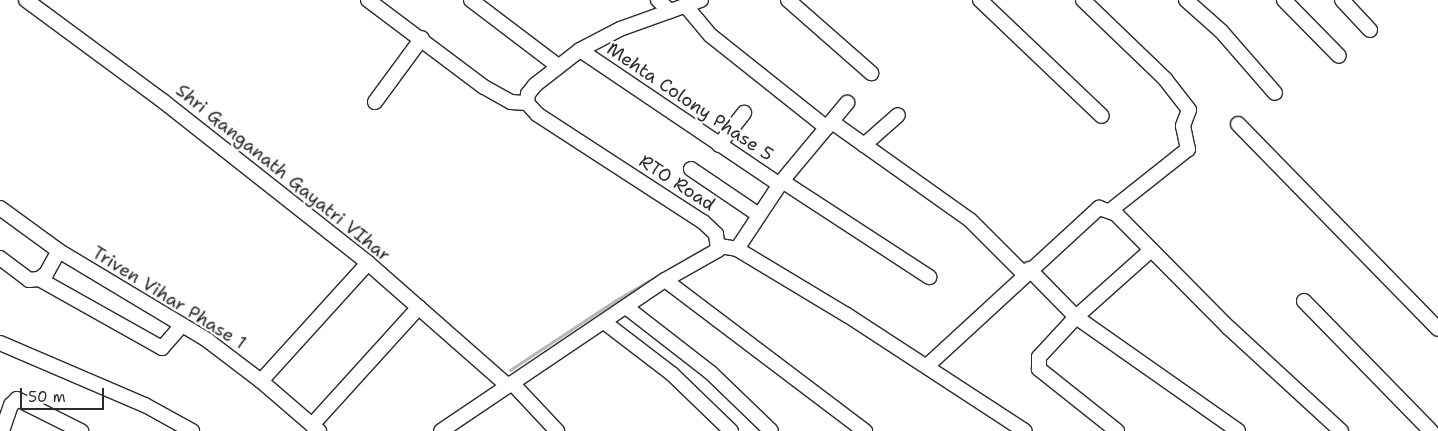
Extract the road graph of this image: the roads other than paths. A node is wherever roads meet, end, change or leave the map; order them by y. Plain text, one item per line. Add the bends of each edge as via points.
1 (26, 0) edge
2 (368, 0) edge
3 (471, 0) edge
4 (658, 0) edge
5 (701, 0) edge
6 (788, 0) edge
7 (980, 0) edge
8 (1083, 0) edge
9 (1186, 0) edge
10 (1284, 0) edge
11 (1342, 0) edge
12 (685, 5) junction
13 (670, 11) junction
14 (1370, 30) dead end
15 (422, 38) junction
16 (580, 50) junction
17 (1339, 56) dead end
18 (558, 66) junction
19 (872, 73) dead end
20 (1275, 93) dead end
21 (375, 102) dead end
22 (527, 103) junction
23 (847, 103) dead end
24 (744, 113) dead end
25 (898, 115) dead end
26 (1102, 116) dead end
27 (1238, 124) dead end
28 (829, 125) junction
29 (719, 145) junction
30 (864, 145) junction
31 (691, 169) dead end
32 (781, 183) junction
33 (0, 208) edge
34 (1112, 210) junction
35 (759, 215) junction
36 (720, 246) junction
37 (737, 249) junction
38 (1151, 250) junction
39 (59, 252) junction
40 (0, 258) edge
41 (368, 263) junction
42 (1027, 272) junction
43 (928, 276) dead end
44 (39, 279) junction
45 (665, 280) junction
46 (1304, 302) dead end
47 (419, 307) junction
48 (626, 307) junction
49 (1076, 317) junction
50 (604, 322) junction
51 (182, 325) junction
52 (1438, 330) edge
53 (0, 343) edge
54 (926, 366) junction
55 (261, 381) junction
56 (510, 385) junction
57 (315, 428) edge
58 (2, 431) edge
59 (81, 431) edge
60 (192, 431) edge
61 (441, 431) edge
62 (557, 431) edge
63 (731, 431) edge
64 (771, 431) edge
65 (865, 431) edge
66 (1025, 431) edge
67 (1117, 431) edge
68 (1238, 431) edge
69 (1341, 431) edge
70 (1431, 431) edge

1 - 41 street, Shri Ganganath Gayatri VIhar via 163,101
2 - 15 street
3 - 18 street
4 - 13 street
5 - 12 street
6 - 19 street
7 - 26 street
8 - 34 street via 1165,79 1189,110 1183,126 1188,149
9 - 20 street via 1221,31
10 - 17 street
11 - 14 street
12 - 13 street
12 - 28 street via 710,35
13 - 16 street via 620,28
15 - 21 street
15 - 22 street via 484,87 511,102
16 - 18 street
16 - 29 street, Mehta Colony Phase 5
18 - 22 street via 535,85 528,94
22 - 36 street, RTO Road via 537,114 703,222 716,234
23 - 28 street
24 - 29 street
25 - 30 street
27 - 52 street
28 - 30 street
28 - 32 street
29 - 32 street, Mehta Colony Phase 5
30 - 42 street via 970,220
31 - 35 street
32 - 35 street
32 - 43 street, Mehta Colony Phase 5
33 - 39 street, Triven Vihar Phase 1
34 - 38 street
34 - 42 street via 1100,208 1092,212
35 - 37 street
36 - 37 street
36 - 45 street via 714,255
37 - 54 street
38 - 49 street
38 - 69 street via 1229,328
39 - 44 street via 46,274
39 - 51 street, Triven Vihar Phase 1
40 - 44 street via 28,280
41 - 47 street, Shri Ganganath Gayatri VIhar
41 - 55 street
42 - 49 street
42 - 54 street
44 - 51 street via 162,348
45 - 48 street
45 - 65 street
46 - 70 street
47 - 56 street, Shri Ganganath Gayatri VIhar
47 - 57 street
48 - 50 street
48 - 64 street via 711,373
49 - 67 street via 1039,357 1039,369
49 - 68 street
50 - 56 street
50 - 63 street via 672,374
51 - 55 street, Triven Vihar Phase 1
53 - 60 street via 145,405
54 - 66 street
55 - 57 street, Triven Vihar Phase 1
56 - 61 street
56 - 62 street, Shri Ganganath Gayatri VIhar
58 - 59 street via 11,405 17,400

